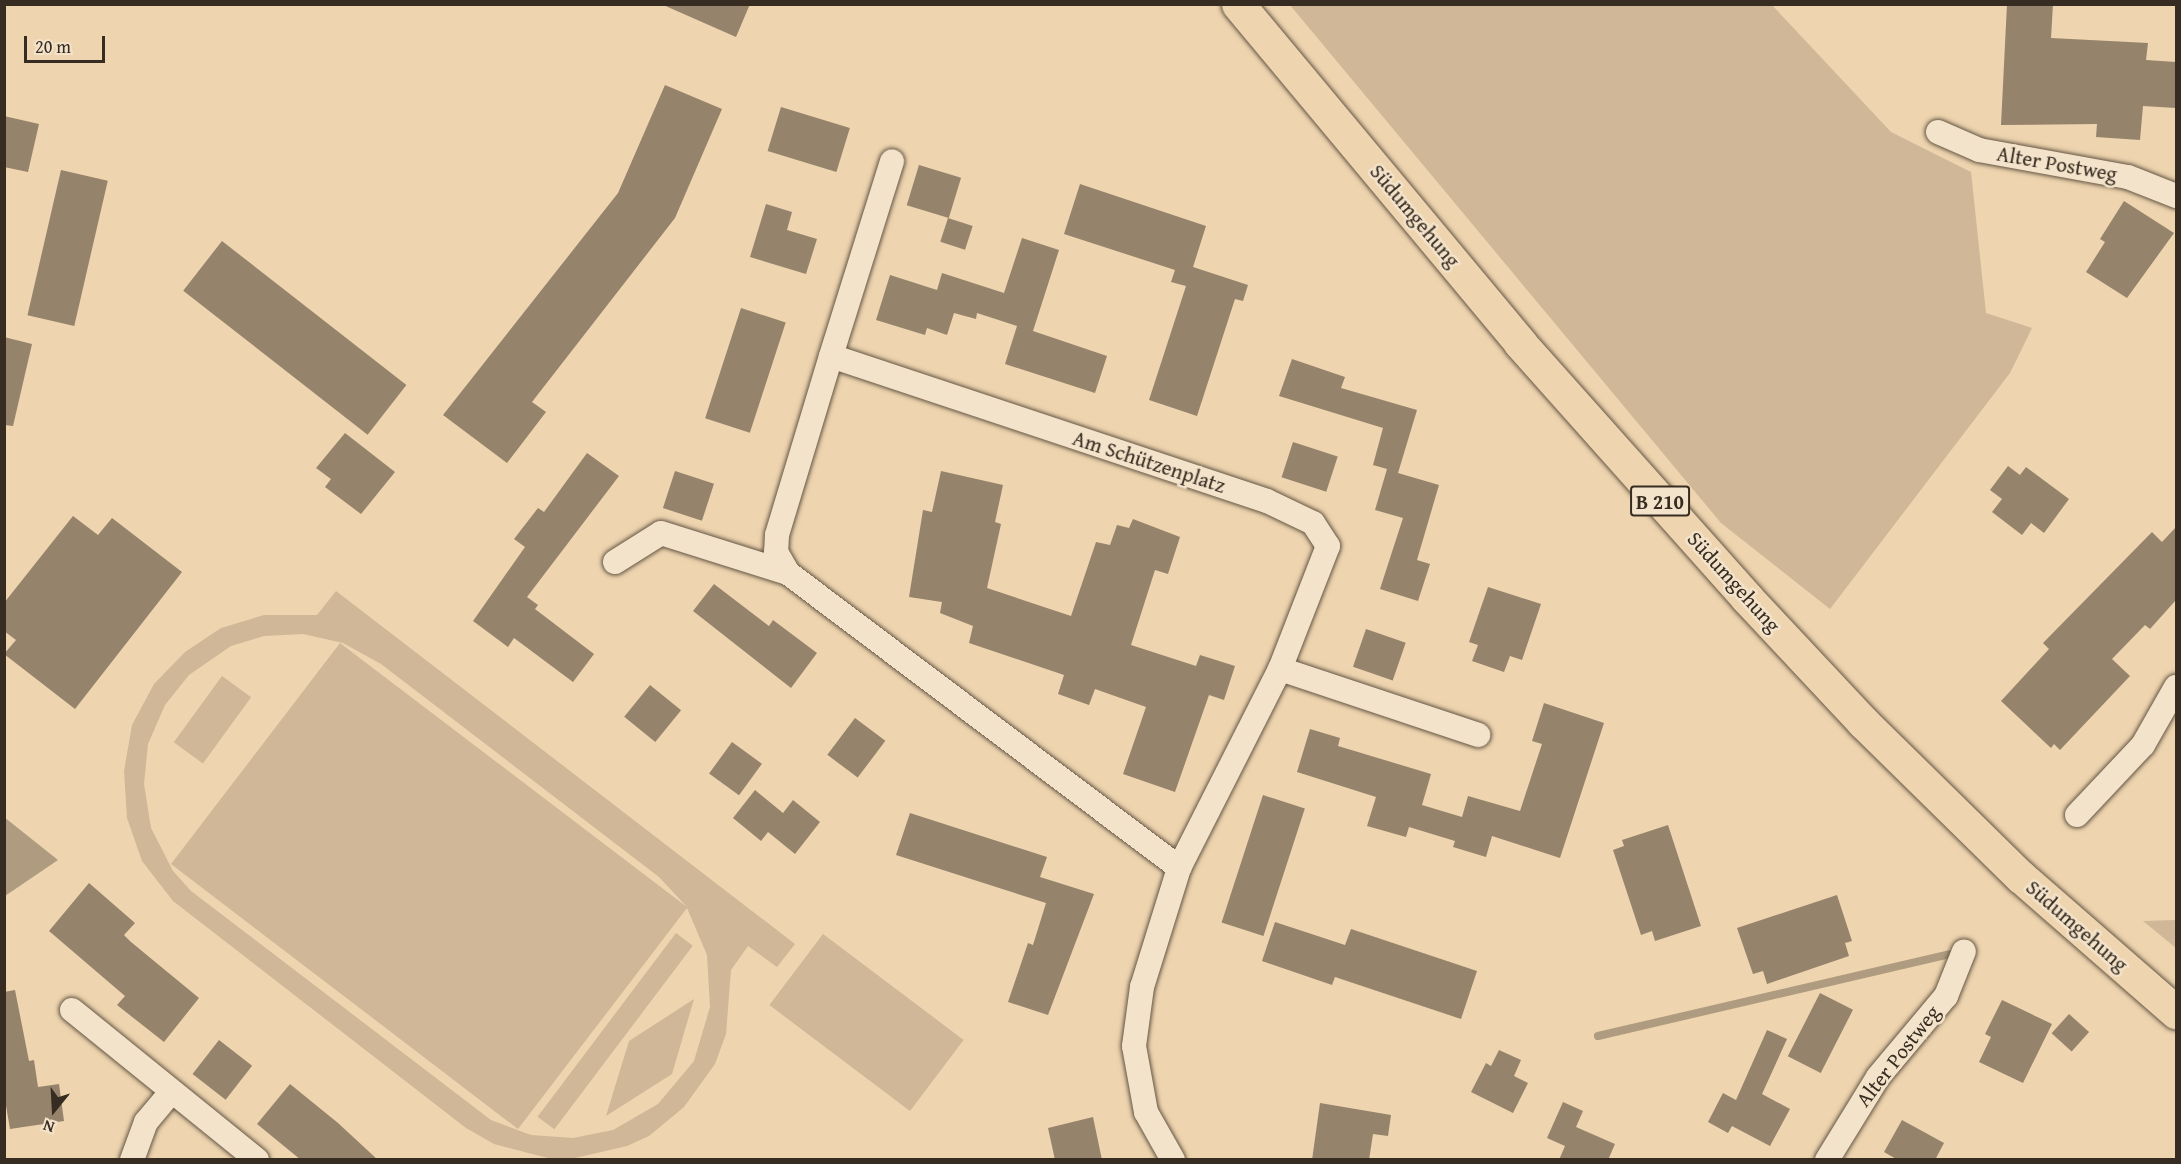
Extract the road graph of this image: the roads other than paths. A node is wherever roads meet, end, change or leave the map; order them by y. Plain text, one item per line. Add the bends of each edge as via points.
1 (1238, 4) edge
2 (1938, 132) dead end
3 (891, 161) dead end
4 (2176, 196) edge
5 (831, 356) junction
6 (615, 562) dead end
7 (788, 573) junction
8 (1280, 669) junction
9 (2176, 687) edge
10 (1478, 735) dead end
11 (2077, 816) dead end
12 (1179, 868) junction
13 (1964, 951) dead end
14 (72, 1010) dead end
15 (2176, 1012) edge
16 (172, 1091) junction
17 (132, 1160) edge
18 (257, 1160) edge
19 (1173, 1160) edge
20 (1827, 1160) edge

1 - 15 main road, Südumgehung / B 210 via 1520,343 1747,598 1863,722 2021,877
2 - 4 street, Alter Postweg via 1979,150 2128,177
3 - 5 street
5 - 7 street via 777,535 776,552
5 - 8 street, Am Schützenplatz via 1267,501 1313,523 1329,546
6 - 7 street via 661,533
7 - 12 street
8 - 10 street
8 - 12 street, Am Schützenplatz
9 - 11 street via 2143,745
12 - 19 street, Am Schützenplatz via 1142,987 1134,1046 1146,1112
13 - 20 street, Alter Postweg via 1946,996 1878,1077
14 - 16 street
16 - 17 street via 146,1122
16 - 18 street

